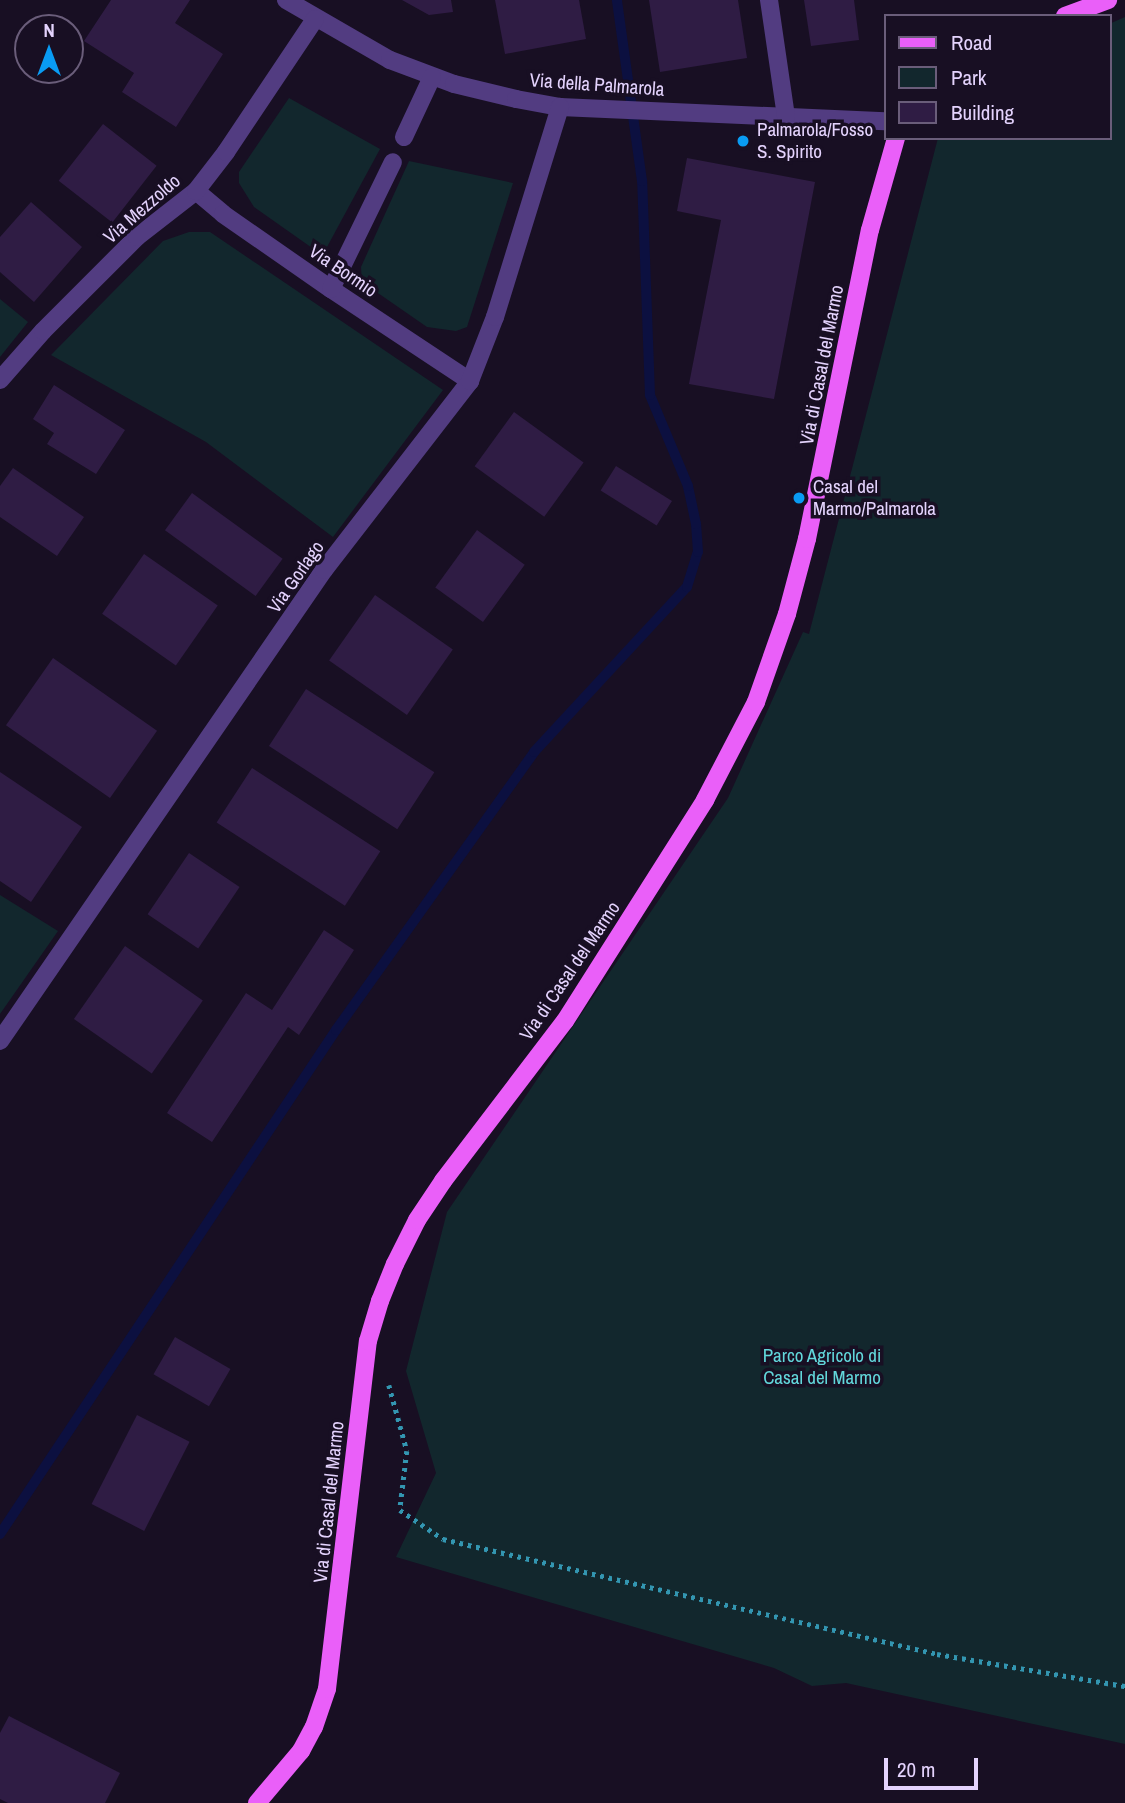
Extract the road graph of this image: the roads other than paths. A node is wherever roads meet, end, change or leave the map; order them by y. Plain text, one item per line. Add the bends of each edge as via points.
1 (286, 0) edge
2 (313, 0) edge
3 (769, 0) edge
4 (1108, 0) edge
5 (1070, 14) edge
6 (314, 19) junction
7 (432, 77) junction
8 (560, 107) junction
9 (786, 117) junction
10 (884, 121) edge
11 (404, 137) dead end
12 (895, 140) edge
13 (393, 162) dead end
14 (196, 191) junction
15 (331, 289) junction
16 (0, 380) edge
17 (470, 381) junction
18 (0, 1041) edge
19 (257, 1803) edge

1 - 6 street, Via della Palmarola
2 - 6 street
3 - 9 street
4 - 5 main road
6 - 7 street, Via della Palmarola
6 - 14 street, Via Mezzoldo
7 - 8 street, Via della Palmarola
7 - 11 street
8 - 9 street, Via della Palmarola
8 - 17 street, Via Gorlago via 495,317
9 - 10 street, Via della Palmarola
12 - 19 main road, Via di Casal del Marmo via 870,229 807,539 756,702 705,800 565,1021 443,1181 395,1264 368,1341 327,1689 301,1751
13 - 15 street
14 - 15 street, Via Bormio
14 - 16 street, Via Mezzoldo via 138,237
15 - 17 street, Via Bormio
17 - 18 street, Via Gorlago via 324,570

